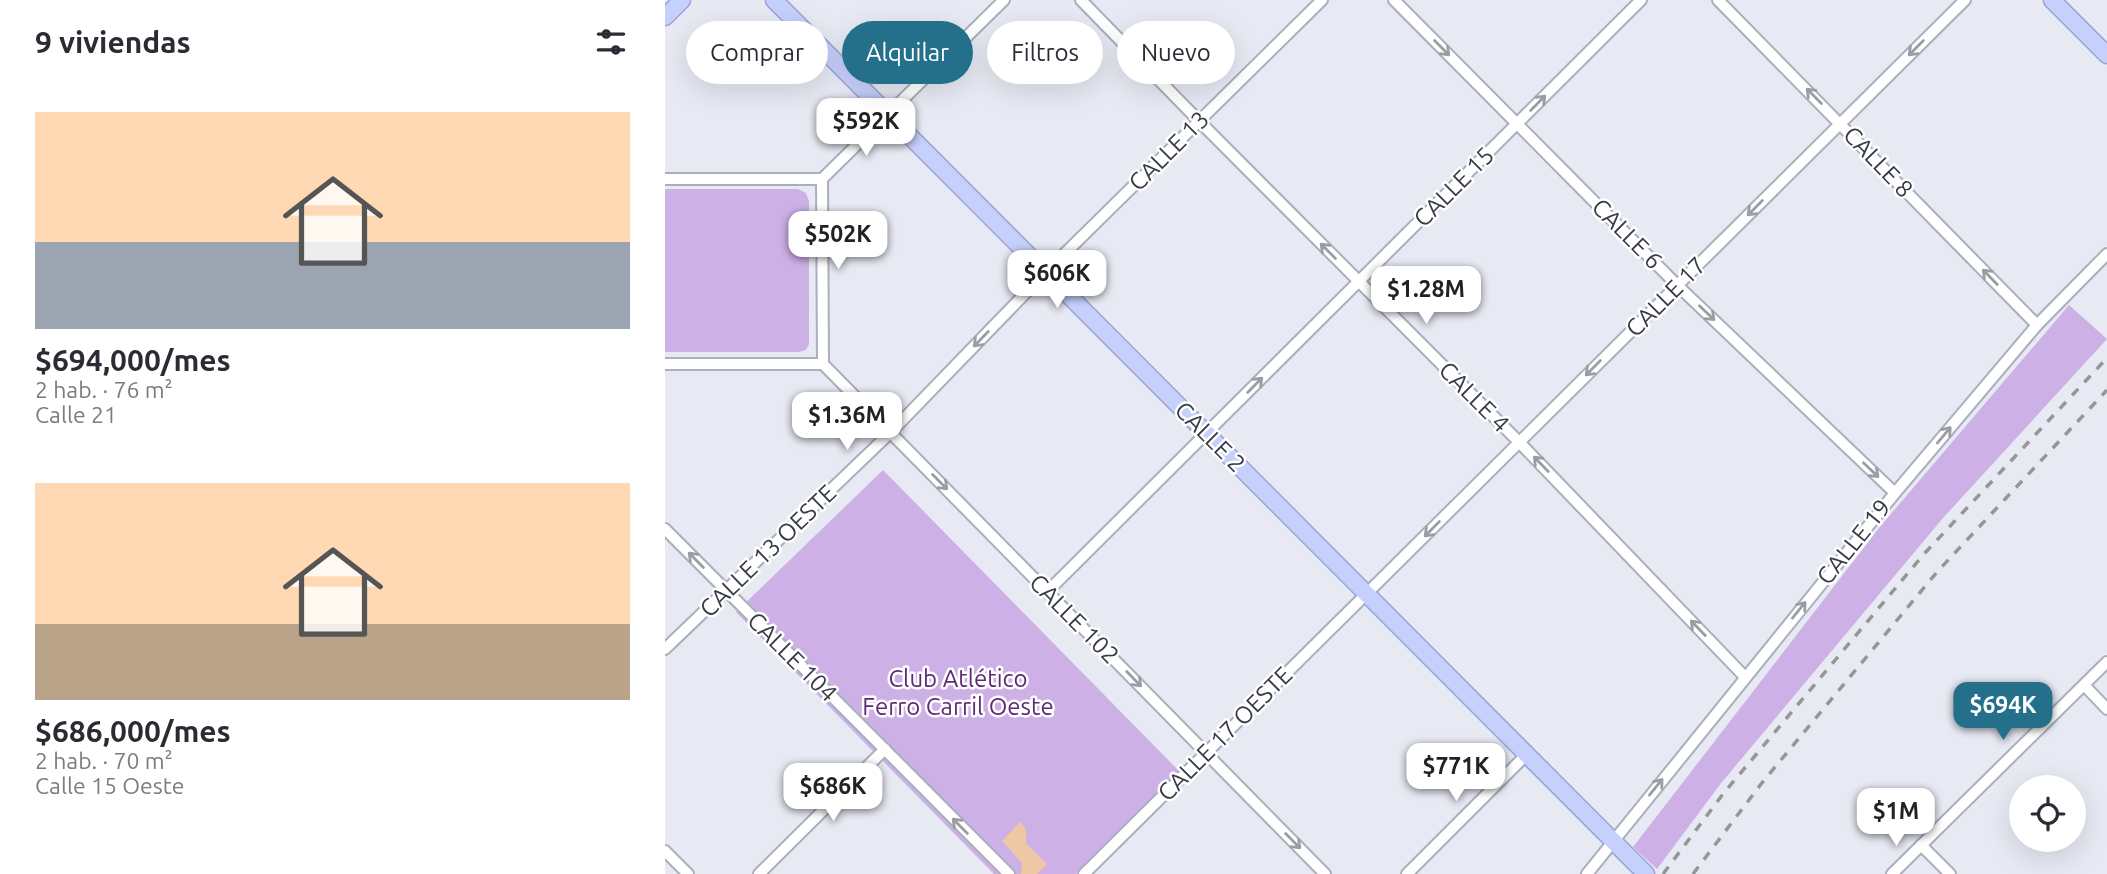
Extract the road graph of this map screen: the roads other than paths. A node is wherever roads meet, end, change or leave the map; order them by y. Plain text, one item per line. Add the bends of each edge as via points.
1 (682, 0) edge
2 (773, 0) edge
3 (1003, 0) edge
4 (1081, 0) edge
5 (1322, 0) edge
6 (1394, 0) edge
7 (1641, 0) edge
8 (1718, 0) edge
9 (1965, 0) edge
10 (2052, 0) edge
11 (665, 17) edge
12 (2107, 55) edge
13 (888, 114) junction
14 (1199, 121) junction
15 (1518, 123) junction
16 (1840, 123) junction
17 (665, 179) edge
18 (822, 179) junction
19 (2107, 254) edge
20 (1046, 272) junction
21 (1358, 282) junction
22 (1677, 285) junction
23 (2037, 325) junction
24 (665, 364) edge
25 (823, 364) junction
26 (891, 432) junction
27 (1207, 433) junction
28 (1520, 442) junction
29 (1895, 493) junction
30 (665, 528) edge
31 (727, 591) junction
32 (1048, 591) junction
33 (1366, 593) junction
34 (665, 649) edge
35 (2107, 662) edge
36 (1745, 677) junction
37 (2084, 685) junction
38 (2107, 709) edge
39 (885, 749) junction
40 (1206, 753) junction
41 (1527, 754) junction
42 (1613, 840) junction
43 (1921, 845) junction
44 (665, 851) edge
45 (688, 874) edge
46 (759, 874) edge
47 (1009, 874) edge
48 (1084, 874) edge
49 (1325, 874) edge
50 (1406, 874) edge
51 (1587, 874) edge
52 (1646, 874) edge
53 (1892, 874) edge
54 (1949, 874) edge

1 - 11 street
2 - 13 street, CALLE 2
3 - 13 street
4 - 14 street, CALLE 4
5 - 14 street, CALLE 13
6 -> 15 street, CALLE 6
15 -> 7 street, CALLE 15
16 -> 8 street, CALLE 8
9 -> 16 street, CALLE 17
10 - 12 street
13 - 18 street
13 - 20 street, CALLE 2
14 - 20 street, CALLE 13
21 -> 14 street, CALLE 4
15 - 21 street, CALLE 15
15 - 22 street, CALLE 6
16 -> 22 street, CALLE 17
23 -> 16 street, CALLE 8
17 - 18 street
18 - 25 street
19 - 23 street, CALLE 19
20 -> 26 street, CALLE 13 OESTE
20 - 27 street, CALLE 2
27 -> 21 street, CALLE 15
21 - 28 street, CALLE 4
22 -> 28 street, CALLE 17
22 -> 29 street, CALLE 6
29 -> 23 street, CALLE 19
24 - 25 street
25 - 26 street, CALLE 102
26 - 31 street, CALLE 13 OESTE
26 -> 32 street, CALLE 102
27 - 32 street, CALLE 15
27 - 33 street, CALLE 2
28 -> 33 street, CALLE 17
36 -> 28 street, CALLE 4
36 -> 29 street, CALLE 19
31 -> 30 street, CALLE 104
31 - 34 street, CALLE 13 OESTE
31 - 39 street, CALLE 104
32 -> 40 street, CALLE 102
33 - 40 street, CALLE 17 OESTE
33 - 41 street, CALLE 2
35 - 37 street
42 -> 36 street, CALLE 19
37 - 38 street
37 - 43 street
39 - 46 street
47 -> 39 street, CALLE 104
40 - 48 street, CALLE 17 OESTE
40 -> 49 street, CALLE 102
41 - 42 street, CALLE 2
41 - 50 street
42 - 51 street, CALLE 19
42 - 52 street, CALLE 2
43 - 53 street
43 - 54 street
44 - 45 street

